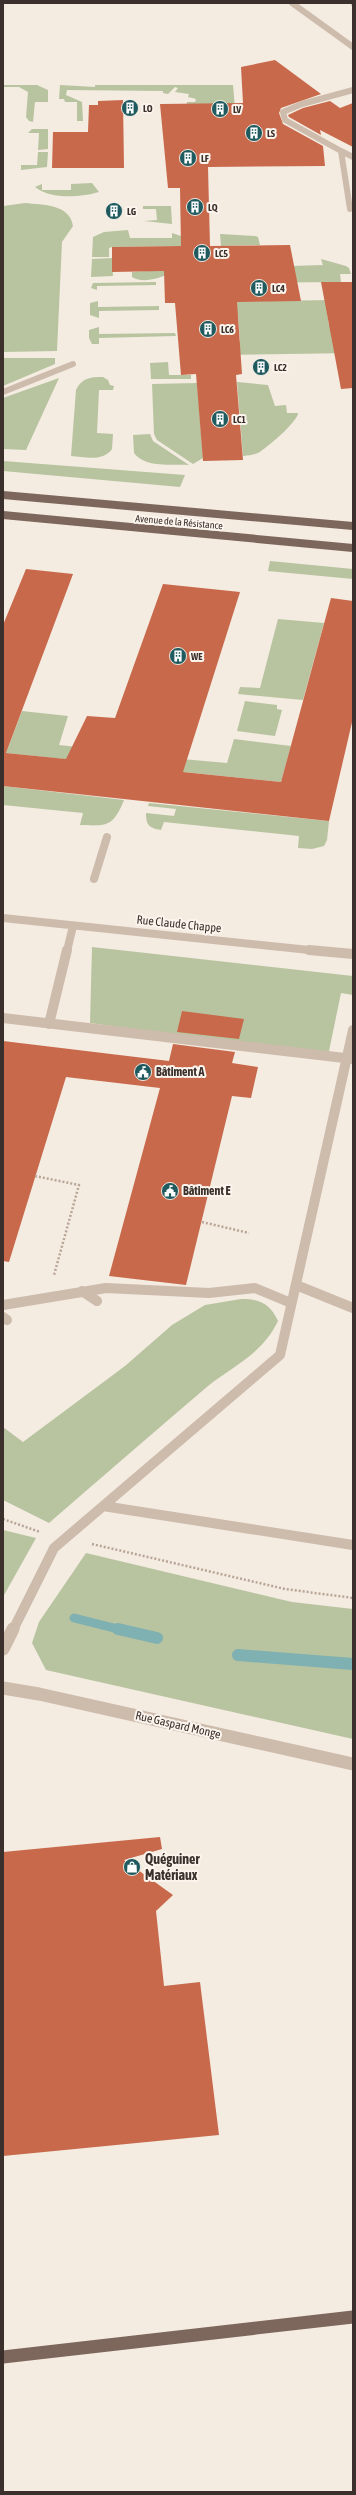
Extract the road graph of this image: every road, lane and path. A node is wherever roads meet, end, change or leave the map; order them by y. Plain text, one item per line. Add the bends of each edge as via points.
1 (292, 3) edge
2 (350, 3) edge
3 (353, 6) edge
4 (353, 47) edge
5 (353, 90) edge
6 (341, 150) junction
7 (353, 157) edge
8 (350, 209) dead end
9 (73, 364) dead end
10 (3, 392) edge
11 (3, 495) edge
12 (3, 515) edge
13 (353, 526) edge
14 (353, 548) edge
15 (106, 837) dead end
16 (94, 879) dead end
17 (3, 918) edge
18 (72, 926) junction
19 (353, 953) edge
20 (3, 1018) edge
21 (48, 1024) junction
22 (353, 1030) edge
23 (350, 1059) edge
24 (35, 1176) dead end
25 (202, 1222) dead end
26 (249, 1234) dead end
27 (296, 1285) junction
28 (82, 1291) junction
29 (48, 1297) junction
30 (97, 1301) dead end
31 (292, 1303) junction
32 (3, 1305) edge
33 (353, 1308) edge
34 (103, 1506) junction
35 (3, 1518) edge
36 (66, 1538) junction
37 (353, 1545) edge
38 (353, 1598) edge
39 (3, 1649) edge
40 (3, 1688) edge
41 (353, 1764) edge
42 (353, 2317) edge
43 (3, 2357) edge

1 - 4 street
2 - 3 path
5 - 6 street via 283,112 285,120
6 - 7 street
6 - 8 street
9 - 10 street
11 - 13 main road, Avenue de la Résistance
12 - 14 main road, Avenue de la Résistance
15 - 16 street
17 - 18 street, Rue Claude Chappe
18 - 19 street, Rue Claude Chappe
18 - 21 street
20 - 21 street
21 - 23 street
22 - 23 street
23 - 27 street
24 - 29 path via 79,1185
25 - 26 path
27 - 31 street
27 - 33 street
28 - 29 street
28 - 30 street
28 - 31 street via 106,1288 209,1293 255,1288
29 - 32 street
31 - 34 street via 277,1358
34 - 36 street
34 - 37 street
35 - 36 path via 43,1533
36 - 38 path via 285,1589
36 - 39 street via 54,1548
40 - 41 street, Rue Gaspard Monge
42 - 43 main road

